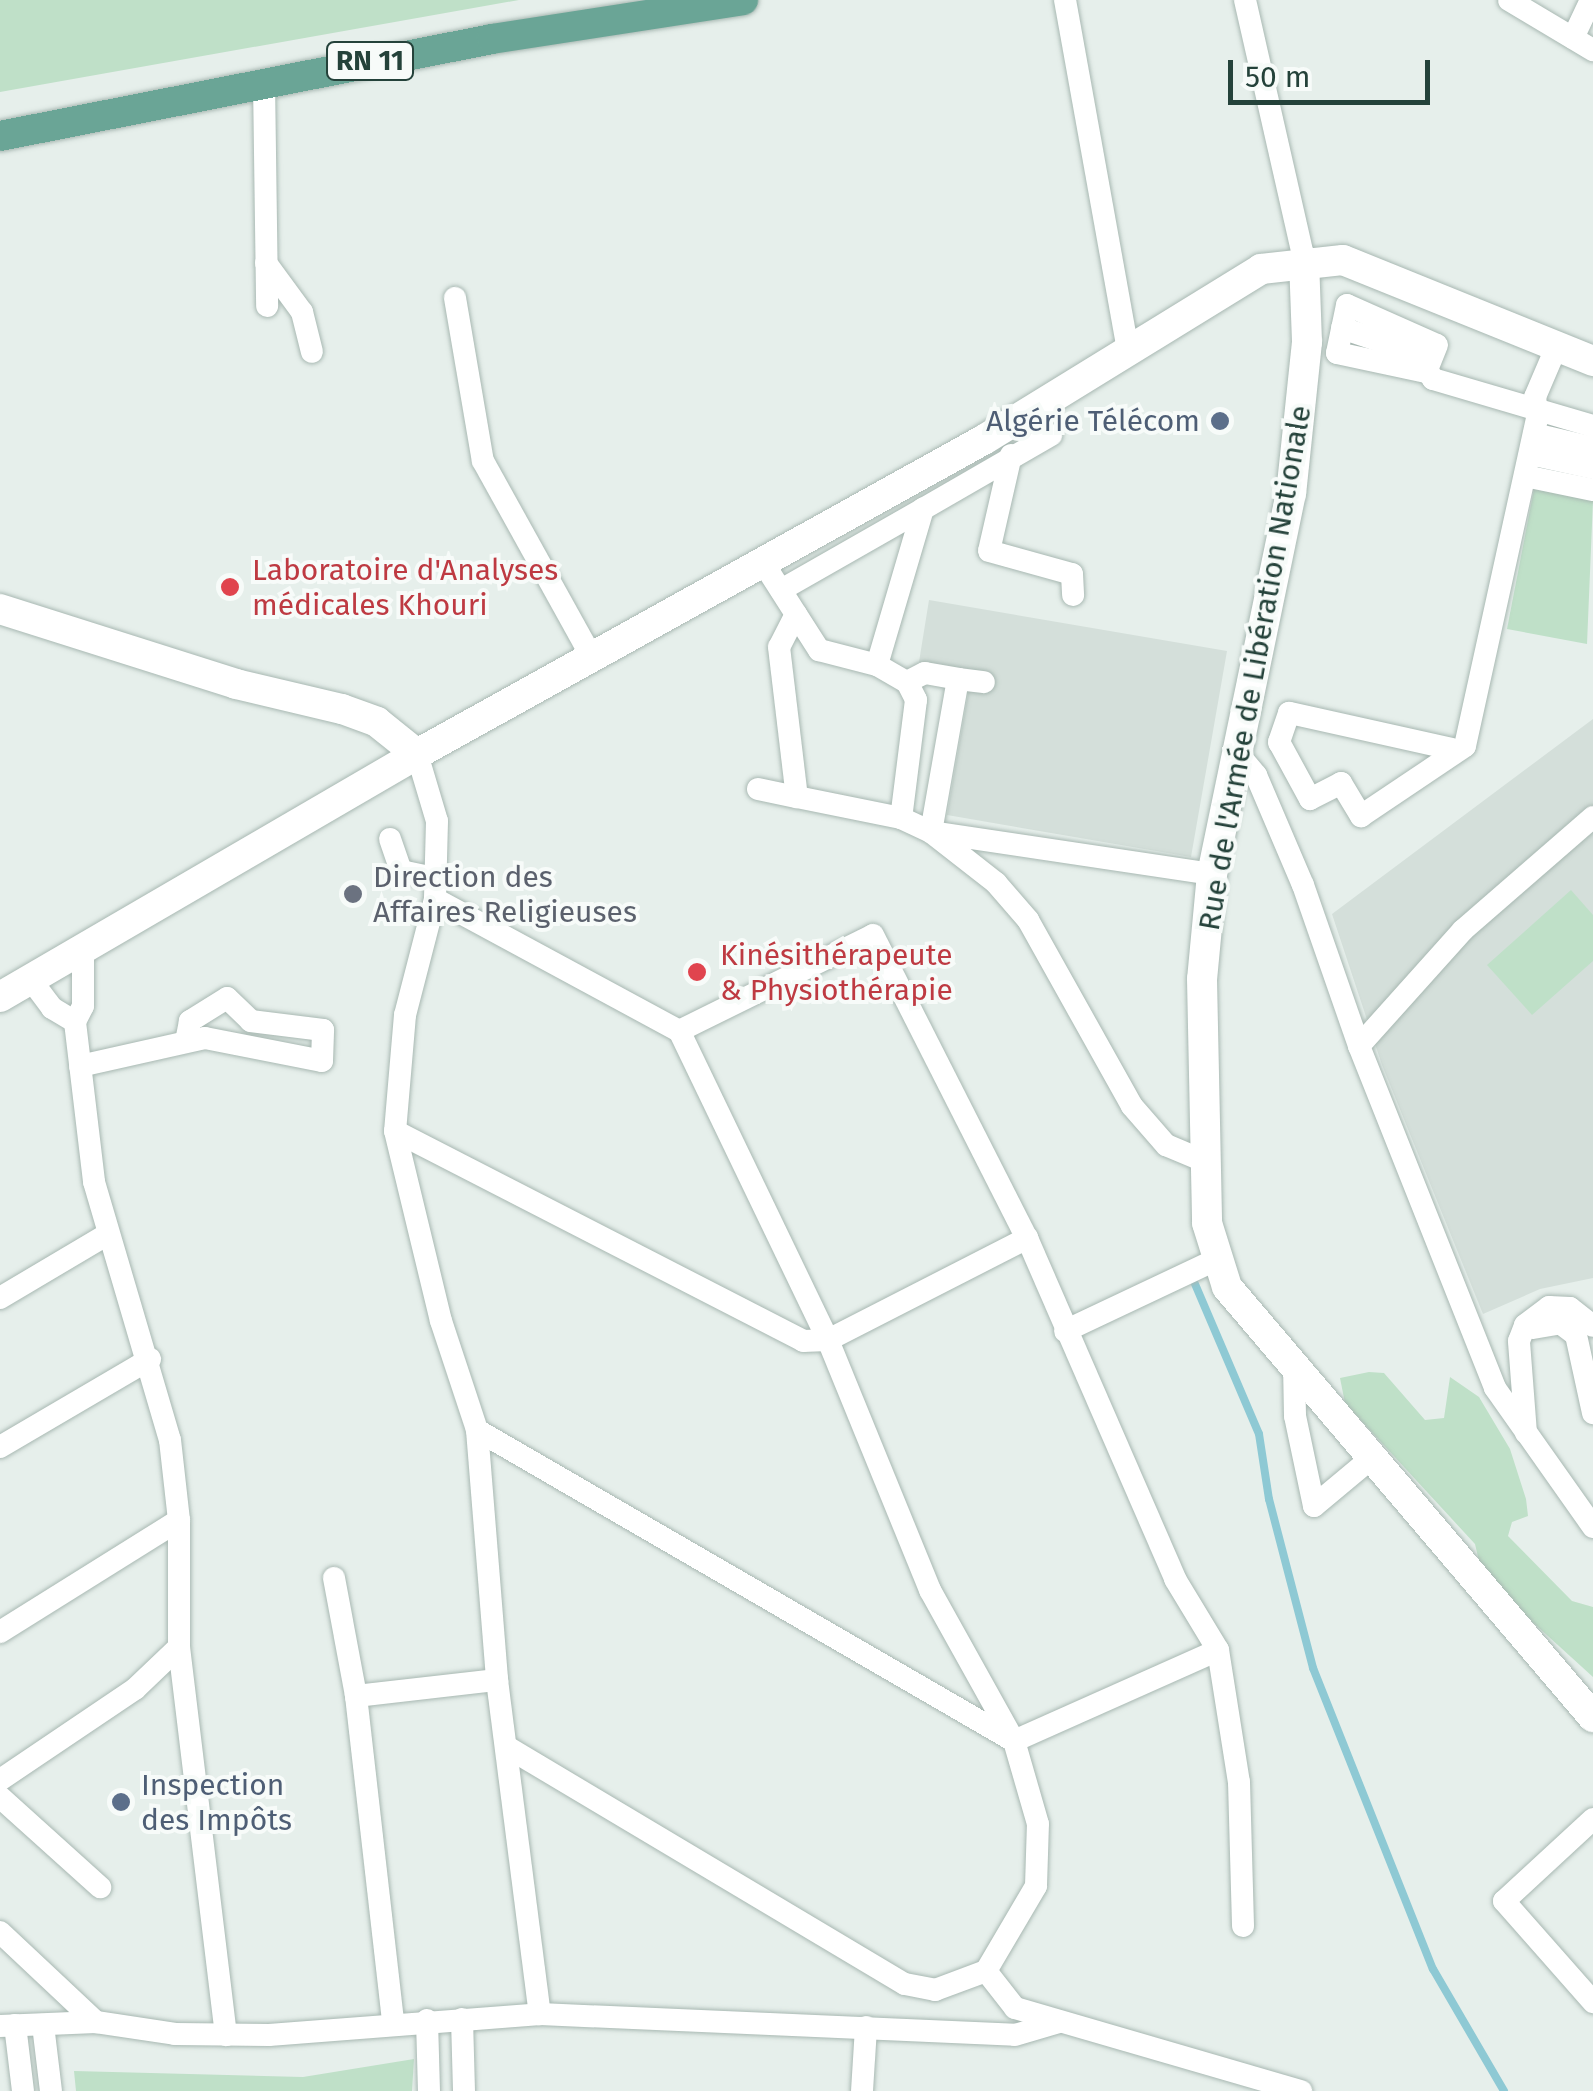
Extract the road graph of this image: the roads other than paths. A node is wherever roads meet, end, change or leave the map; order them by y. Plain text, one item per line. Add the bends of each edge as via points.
1 (742, 0) edge
2 (1065, 0) edge
3 (1245, 0) edge
4 (1509, 0) edge
5 (1591, 0) edge
6 (1583, 44) edge
7 (264, 81) junction
8 (0, 136) edge
9 (1304, 260) junction
10 (266, 263) junction
11 (455, 298) dead end
12 (267, 306) dead end
13 (1342, 328) dead end
14 (1556, 348) junction
15 (1128, 350) junction
16 (312, 352) dead end
17 (1593, 362) edge
18 (1593, 426) edge
19 (1051, 435) dead end
20 (1531, 444) junction
21 (1593, 448) edge
22 (1010, 455) junction
23 (1593, 468) edge
24 (1593, 490) edge
25 (922, 509) junction
26 (762, 561) junction
27 (780, 590) junction
28 (1073, 595) dead end
29 (0, 609) edge
30 (796, 614) junction
31 (592, 656) junction
32 (878, 665) junction
33 (958, 679) junction
34 (907, 682) junction
35 (984, 682) dead end
36 (1235, 750) junction
37 (1452, 750) junction
38 (416, 754) junction
39 (758, 789) dead end
40 (796, 797) junction
41 (1593, 817) edge
42 (901, 818) junction
43 (931, 832) junction
44 (390, 839) dead end
45 (1212, 874) junction
46 (435, 889) junction
47 (83, 952) junction
48 (31, 980) junction
49 (0, 997) edge
50 (75, 1022) junction
51 (679, 1031) junction
52 (186, 1041) junction
53 (1358, 1046) junction
54 (80, 1066) junction
55 (396, 1131) junction
56 (1202, 1160) junction
57 (108, 1234) junction
58 (1027, 1238) junction
59 (1212, 1262) junction
60 (0, 1298) edge
61 (1593, 1326) edge
62 (1065, 1331) junction
63 (828, 1340) junction
64 (1520, 1352) junction
65 (150, 1359) junction
66 (1294, 1364) junction
67 (1593, 1413) edge
68 (477, 1430) junction
69 (1526, 1436) junction
70 (0, 1447) edge
71 (1374, 1456) junction
72 (179, 1520) junction
73 (1593, 1528) edge
74 (334, 1578) dead end
75 (0, 1632) edge
76 (178, 1647) junction
77 (1218, 1650) junction
78 (497, 1680) junction
79 (356, 1696) junction
80 (1593, 1717) edge
81 (1014, 1741) junction
82 (507, 1748) junction
83 (0, 1780) edge
84 (0, 1797) edge
85 (1593, 1820) edge
86 (100, 1886) dead end
87 (1243, 1926) dead end
88 (0, 1932) edge
89 (986, 1971) junction
90 (1593, 2002) edge
91 (540, 2014) junction
92 (462, 2018) junction
93 (427, 2020) junction
94 (96, 2022) junction
95 (393, 2022) junction
96 (1059, 2022) junction
97 (8, 2025) edge
98 (43, 2025) junction
99 (866, 2026) junction
100 (226, 2035) junction
101 (1206, 2065) junction
102 (23, 2091) edge
103 (51, 2091) edge
104 (429, 2091) edge
105 (464, 2091) edge
106 (862, 2091) edge
107 (1244, 2091) edge
108 (1301, 2091) edge

1 - 7 main road, RN 11
2 - 15 street
3 - 9 street
4 - 6 street
5 - 6 street
7 - 8 main road, RN 11
7 - 10 street
9 - 14 main road via 1344,260
9 - 15 main road via 1244,278
9 - 36 main road, Rue de l'Armée de Libération Nationale via 1307,342 1298,450
10 - 12 street
10 - 16 street via 302,312
11 - 31 street via 483,461
13 - 20 street via 1416,354 1426,372
14 - 17 main road
14 - 20 street via 1534,397
15 - 26 main road via 985,439
18 - 20 street
19 - 22 street
20 - 21 street
20 - 23 street
20 - 24 street
20 - 37 street via 1465,746
22 - 25 street
22 - 28 street via 990,551 1072,574
25 - 27 street
25 - 32 street
26 - 27 street
26 - 31 main road
27 - 30 street
29 - 38 main road via 236,684 342,709 376,722
30 - 32 street via 819,650
30 - 40 street via 779,646
31 - 38 main road
32 - 34 street
33 - 34 street via 924,673
33 - 35 street
33 - 43 street
34 - 42 street via 916,700
36 - 45 main road, Rue de l'Armée de Libération Nationale
36 - 53 street via 1256,775 1303,885
37 - 37 street via 1289,713 1279,742 1310,799 1341,783 1361,816
38 - 46 street via 437,821
38 - 47 main road
39 - 40 street
40 - 42 street
41 - 53 street via 1462,930
42 - 43 street
43 - 45 street
43 - 56 street via 996,882 1028,920 1132,1106 1166,1145
44 - 46 street via 401,871
45 - 56 main road, Rue de l'Armée de Libération Nationale via 1202,979
46 - 51 street
46 - 55 street via 405,1015
47 - 48 main road
47 - 50 street via 83,1006
48 - 49 main road
48 - 50 street via 52,1008
50 - 54 street
51 - 58 street via 874,936
51 - 63 street
52 - 52 street via 205,1038 322,1061 324,1030 251,1021 227,998 190,1021
52 - 54 street
53 - 69 street via 1495,1388
54 - 57 street
55 - 63 street via 803,1341
55 - 68 street via 441,1321
56 - 59 main road, Rue de l'Armée de Libération Nationale
57 - 60 street
57 - 65 street
58 - 62 street
58 - 63 street
59 - 62 street
59 - 66 main road, Rue de l'Armée de Libération Nationale
61 - 64 street via 1570,1308 1550,1307 1525,1325
62 - 77 street via 1175,1580
63 - 81 street via 930,1590
64 - 67 street via 1538,1324 1569,1327 1584,1356
64 - 69 street
65 - 70 street
65 - 72 street via 170,1440
66 - 71 main road, Rue de l'Armée de Libération Nationale
66 - 71 street via 1295,1416 1314,1506
68 - 78 street
68 - 81 street
69 - 73 street
71 - 80 main road, Rue de l'Armée de Libération Nationale
72 - 75 street
72 - 76 street
74 - 79 street
76 - 83 street via 136,1689
76 - 100 street
77 - 81 street
77 - 87 street via 1240,1782
78 - 79 street
78 - 82 street
79 - 95 street
81 - 89 street via 1038,1824 1036,1886
82 - 89 street via 904,1984 935,1990
82 - 91 street
84 - 86 street
85 - 90 street via 1504,1902
88 - 94 street
89 - 96 street via 1015,2008
91 - 92 street
91 - 99 street
92 - 93 street
92 - 105 street
93 - 95 street
93 - 104 street
94 - 98 street
94 - 100 street
95 - 100 street
96 - 99 street via 1015,2035
96 - 101 street
97 - 98 street
97 - 102 street
98 - 103 street
99 - 106 street
101 - 107 street
101 - 108 street

